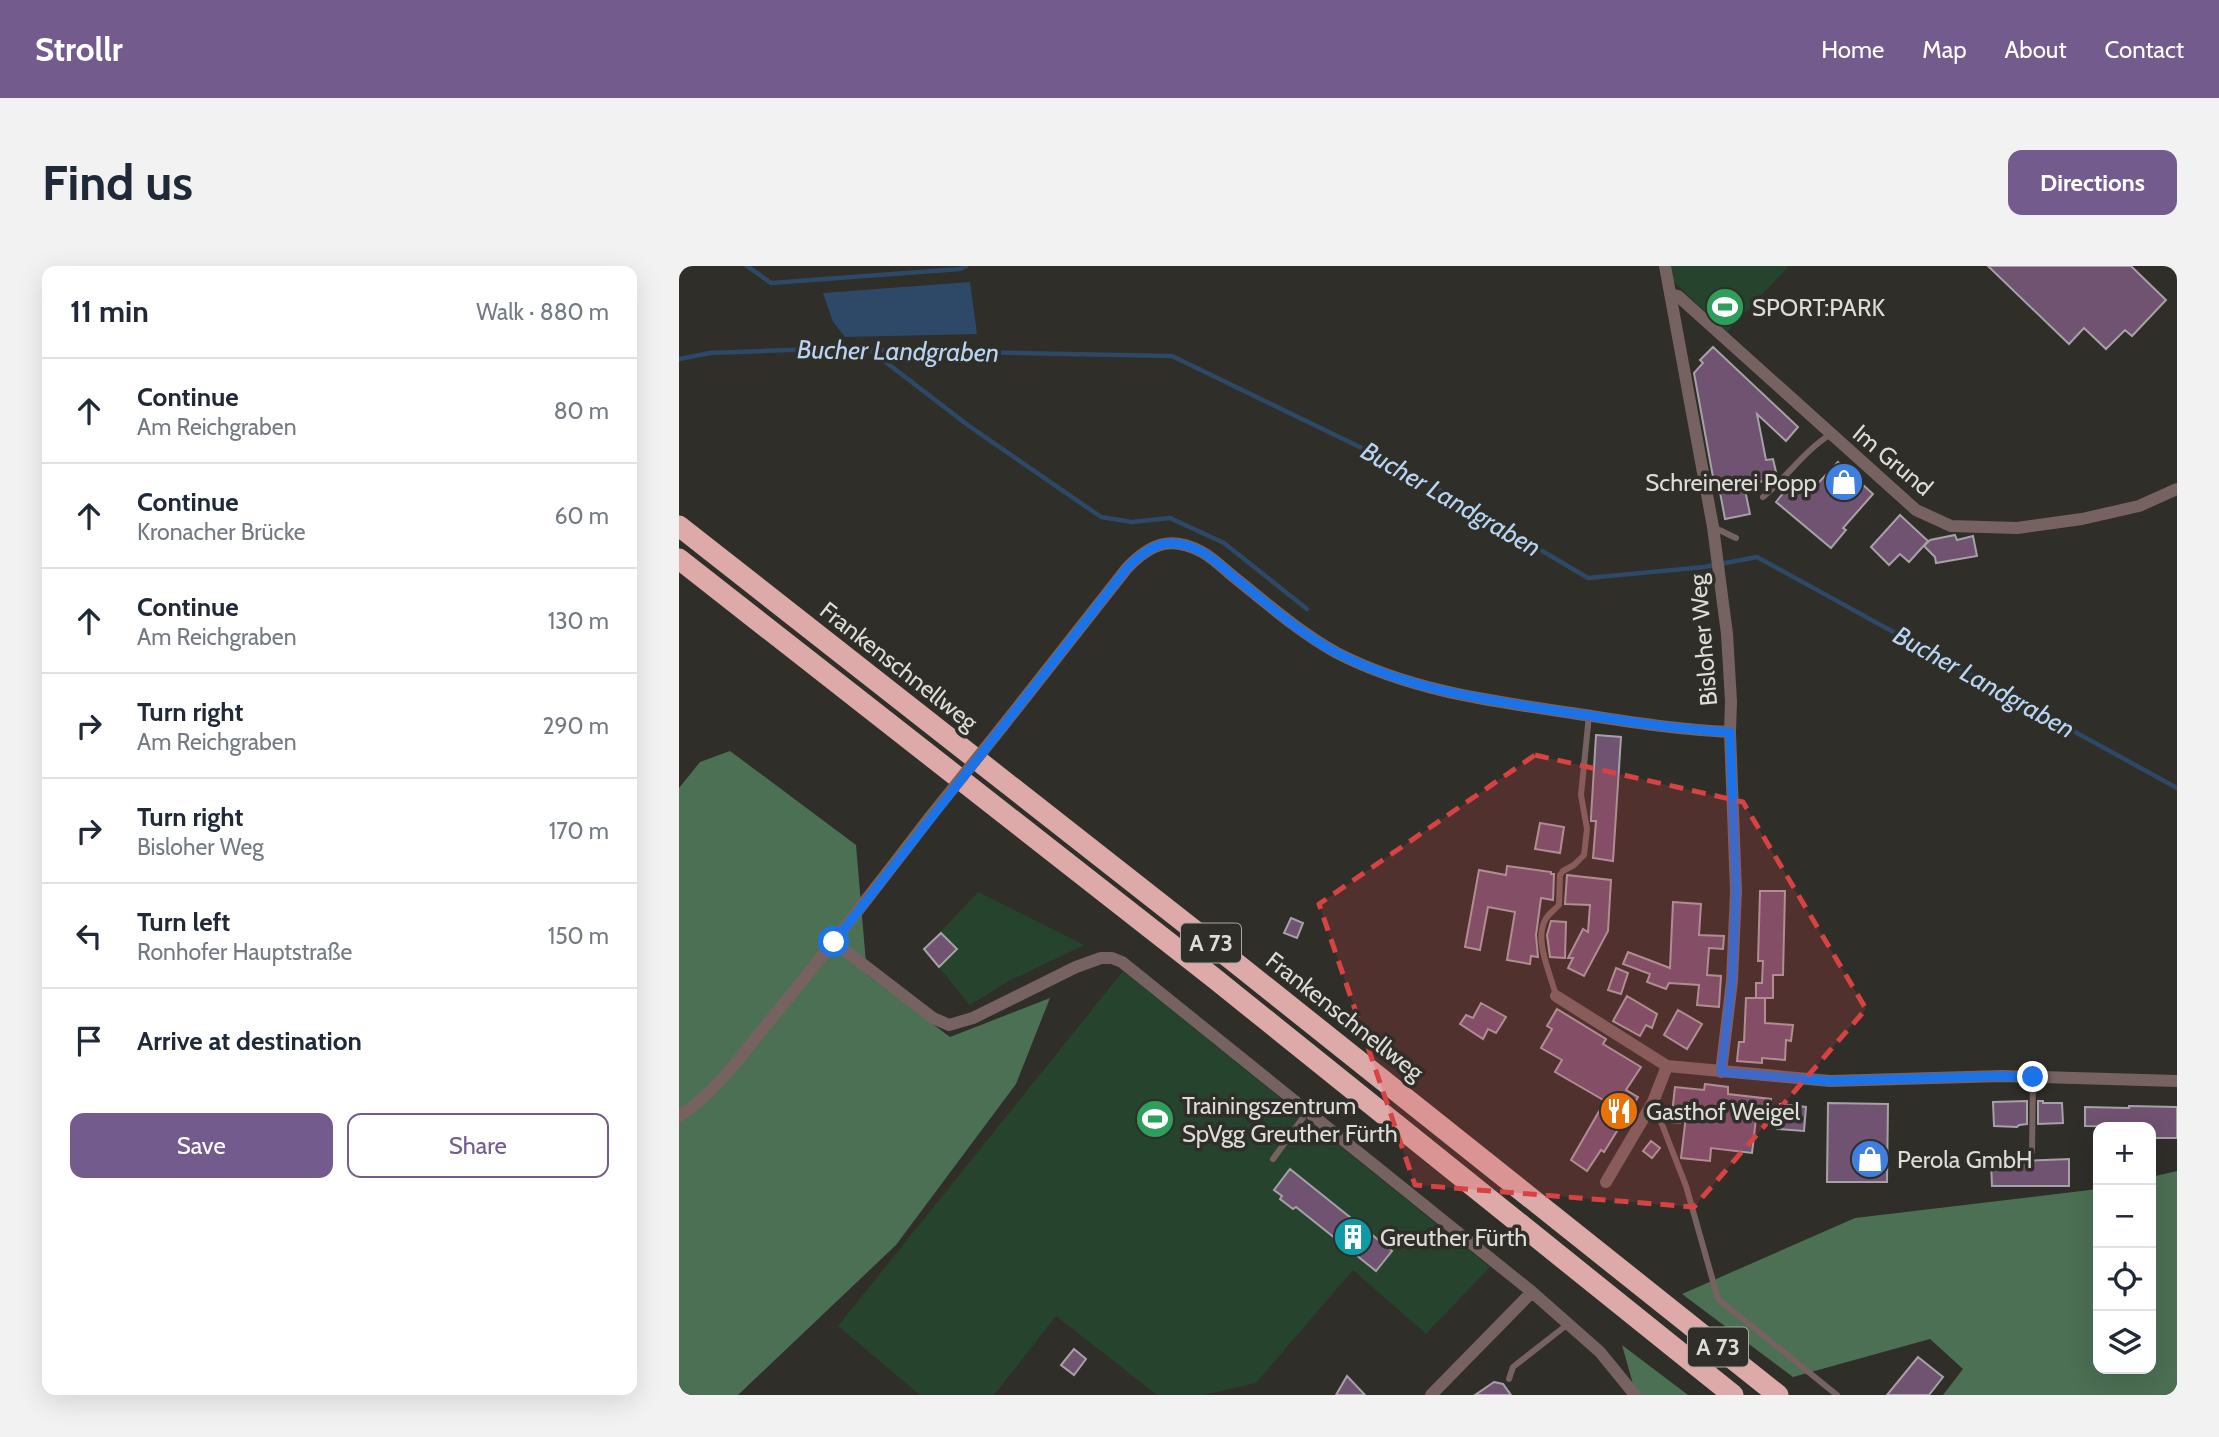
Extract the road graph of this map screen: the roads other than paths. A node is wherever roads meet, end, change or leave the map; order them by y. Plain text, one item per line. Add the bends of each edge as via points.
1 (1665, 266) edge
2 (1670, 294) junction
3 (1831, 434) junction
4 (2177, 489) edge
5 (1763, 497) dead end
6 (679, 526) edge
7 (1713, 527) junction
8 (1736, 538) dead end
9 (679, 559) edge
10 (1589, 715) junction
11 (1730, 732) junction
12 (834, 942) junction
13 (1556, 996) joint
14 (1667, 1066) junction
15 (1721, 1072) junction
16 (2033, 1077) junction
17 (2177, 1081) edge
18 (1653, 1102) junction
19 (1307, 1112) junction
20 (679, 1116) edge
21 (2032, 1152) dead end
22 (1273, 1159) dead end
23 (1606, 1182) dead end
24 (1532, 1292) junction
25 (1568, 1324) junction
26 (1509, 1379) dead end
27 (1431, 1395) edge
28 (1635, 1395) edge
29 (1733, 1395) edge
30 (1779, 1395) edge
31 (1837, 1395) edge

1 - 2 street, Bisloher Weg
2 - 3 street, Im Grund via 1678,296
2 - 7 street, Bisloher Weg
3 - 4 street, Im Grund via 1916,510 1951,526 2017,528 2082,519 2139,506
3 - 5 lane
6 - 30 highway, Frankenschnellweg / A 73
7 - 8 lane
7 - 11 street, Bisloher Weg via 1731,701
9 - 29 highway, A 73 via 1214,978
10 - 11 street
10 - 12 street, bridge via 1483,700 1400,680 1338,653 1298,629 1203,552 1180,542 1157,544 1127,568
10 - 13 lane via 1581,795 1587,828 1584,855 1560,875 1559,905 1544,923 1542,955
11 - 15 street, Bisloher Weg via 1736,891
12 - 19 street via 933,1018 949,1025 973,1018 1076,967 1112,958
12 - 20 street via 727,1074
13 - 14 street
14 - 15 street
14 - 18 street
15 - 16 street via 1830,1081
16 - 17 street
16 - 21 lane
18 - 23 street
18 - 31 lane via 1686,1186 1718,1299
19 - 22 lane
19 - 24 street
24 - 25 street
24 - 27 street
25 - 26 lane via 1513,1367
25 - 28 street via 1600,1352

